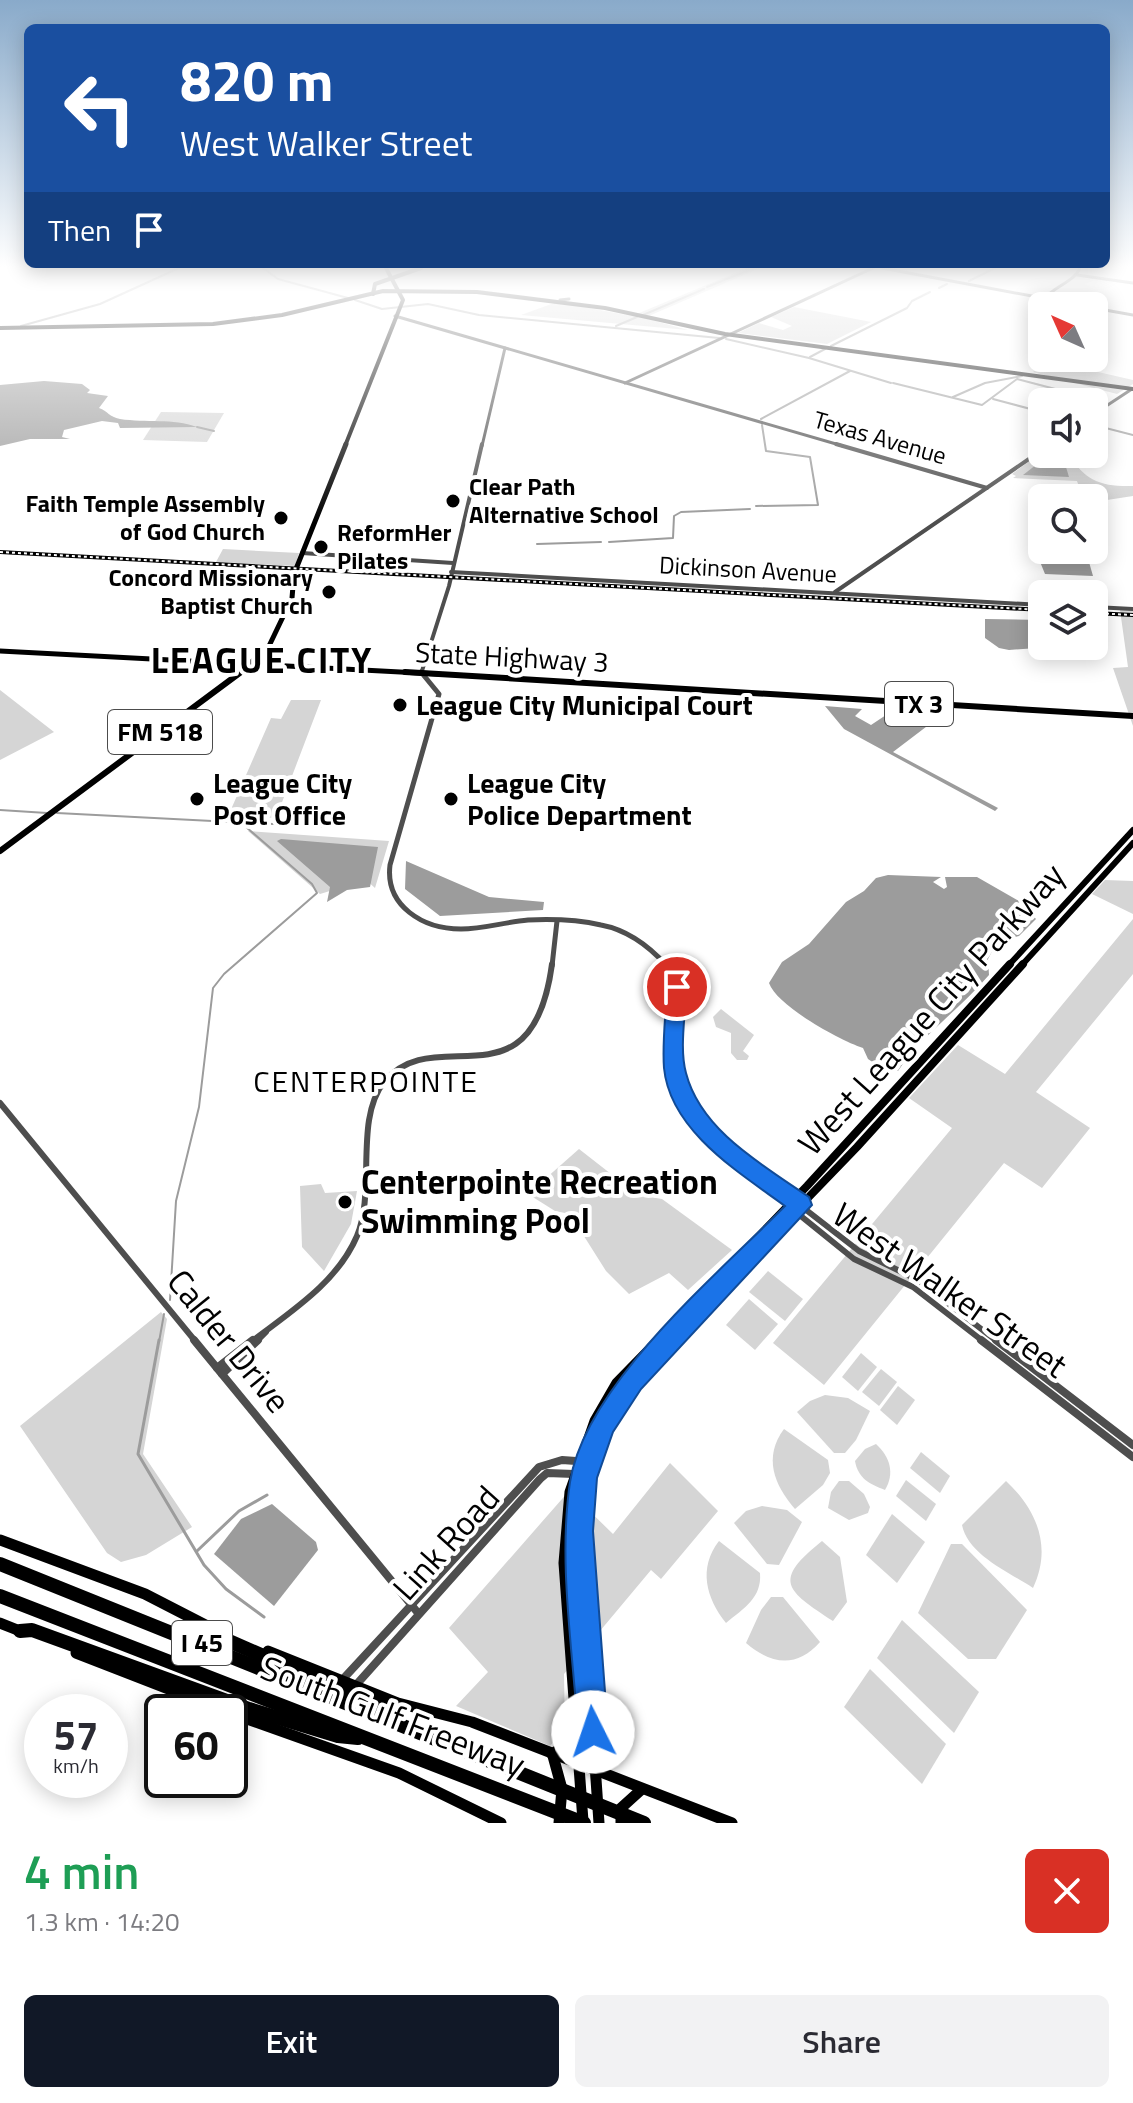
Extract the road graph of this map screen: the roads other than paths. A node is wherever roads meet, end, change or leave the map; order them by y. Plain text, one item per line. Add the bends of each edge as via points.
1 (380, 353) edge
2 (504, 353) edge
3 (522, 353) edge
4 (689, 353) edge
5 (873, 353) edge
6 (625, 383) junction
7 (1133, 389) edge
8 (1108, 405) edge
9 (1028, 460) edge
10 (987, 488) junction
11 (302, 553) junction
12 (453, 563) junction
13 (451, 572) junction
14 (834, 593) junction
15 (1028, 604) edge
16 (1108, 608) edge
17 (1133, 609) edge
18 (0, 650) edge
19 (251, 664) junction
20 (420, 674) junction
21 (1133, 716) edge
22 (1132, 831) edge
23 (1133, 843) edge
24 (0, 851) edge
25 (557, 921) junction
26 (0, 1103) edge
27 (795, 1205) junction
28 (220, 1371) junction
29 (1133, 1445) edge
30 (1133, 1457) edge
31 (582, 1461) junction
32 (573, 1476) junction
33 (0, 1540) edge
34 (0, 1564) edge
35 (0, 1596) edge
36 (410, 1604) junction
37 (418, 1613) junction
38 (0, 1623) edge
39 (216, 1630) junction
40 (20, 1631) junction
41 (342, 1680) junction
42 (356, 1686) junction
43 (183, 1694) edge
44 (575, 1718) junction
45 (248, 1719) edge
46 (402, 1727) junction
47 (372, 1740) junction
48 (552, 1754) junction
49 (578, 1765) junction
50 (596, 1772) junction
51 (642, 1789) junction
52 (642, 1822) edge
53 (501, 1823) edge
54 (559, 1823) edge
55 (584, 1823) edge
56 (599, 1823) edge
57 (621, 1823) edge
58 (732, 1823) edge

1 - 11 main road, FM 518
2 - 12 street
3 - 6 street, Texas Avenue
4 - 6 street
5 - 7 main road
6 - 10 street, Texas Avenue
7 - 8 street
9 - 10 street
10 - 14 street
11 - 12 street
11 - 19 main road, FM 518 via 292,598 269,646
12 - 13 street
13 - 14 street, Dickinson Avenue
13 - 20 street
14 - 15 street, Dickinson Avenue
16 - 17 street
18 - 19 main road, State Highway 3 / TX 3
19 - 20 main road, State Highway 3 / TX 3
19 - 24 main road, FM 518
20 - 21 main road, State Highway 3 / TX 3
20 - 25 street, West Walker Street via 439,694 390,865 390,890 406,911 431,925 460,929
22 - 27 main road, West League City Parkway
23 - 27 main road, West League City Parkway
25 - 27 street, West Walker Street via 618,929 662,959 677,987 674,1071 683,1096 702,1126 744,1170
25 - 28 street via 543,1009 524,1036 486,1056 411,1062 383,1083 373,1107 356,1237 334,1271 254,1347
26 - 28 street, Calder Drive
27 - 29 street, West Walker Street via 859,1251 918,1280
27 - 30 street, West Walker Street via 854,1259 913,1287
27 - 31 main road, West League City Parkway via 617,1383 598,1413
28 - 36 street, Calder Drive
31 - 32 main road, West League City Parkway
31 - 36 street, Link Road via 539,1467
31 - 50 main road, West League City Parkway via 579,1531
32 - 37 street, Link Road via 547,1473
32 - 44 main road, West League City Parkway via 563,1545
33 - 39 main road via 145,1594
34 - 46 highway, South Gulf Freeway / I 45
35 - 47 highway, South Gulf Freeway / I 45
36 - 37 street, Calder Drive
36 - 41 street, Link Road
37 - 42 street, Link Road
38 - 40 main road
39 - 41 main road
39 - 46 highway via 222,1638 385,1709
40 - 43 main road
40 - 47 highway via 32,1630 249,1709 338,1736
41 - 42 main road
42 - 48 main road via 472,1722
44 - 48 main road via 565,1746
44 - 49 main road, West League City Parkway
45 - 53 main road via 399,1773
46 - 52 highway, South Gulf Freeway / I 45
47 - 55 highway, South Gulf Freeway / I 45
48 - 49 main road
48 - 54 main road via 561,1768
49 - 50 main road
49 - 55 main road, West League City Parkway
50 - 51 main road
50 - 56 main road, West League City Parkway
51 - 57 main road via 621,1808
51 - 58 main road

